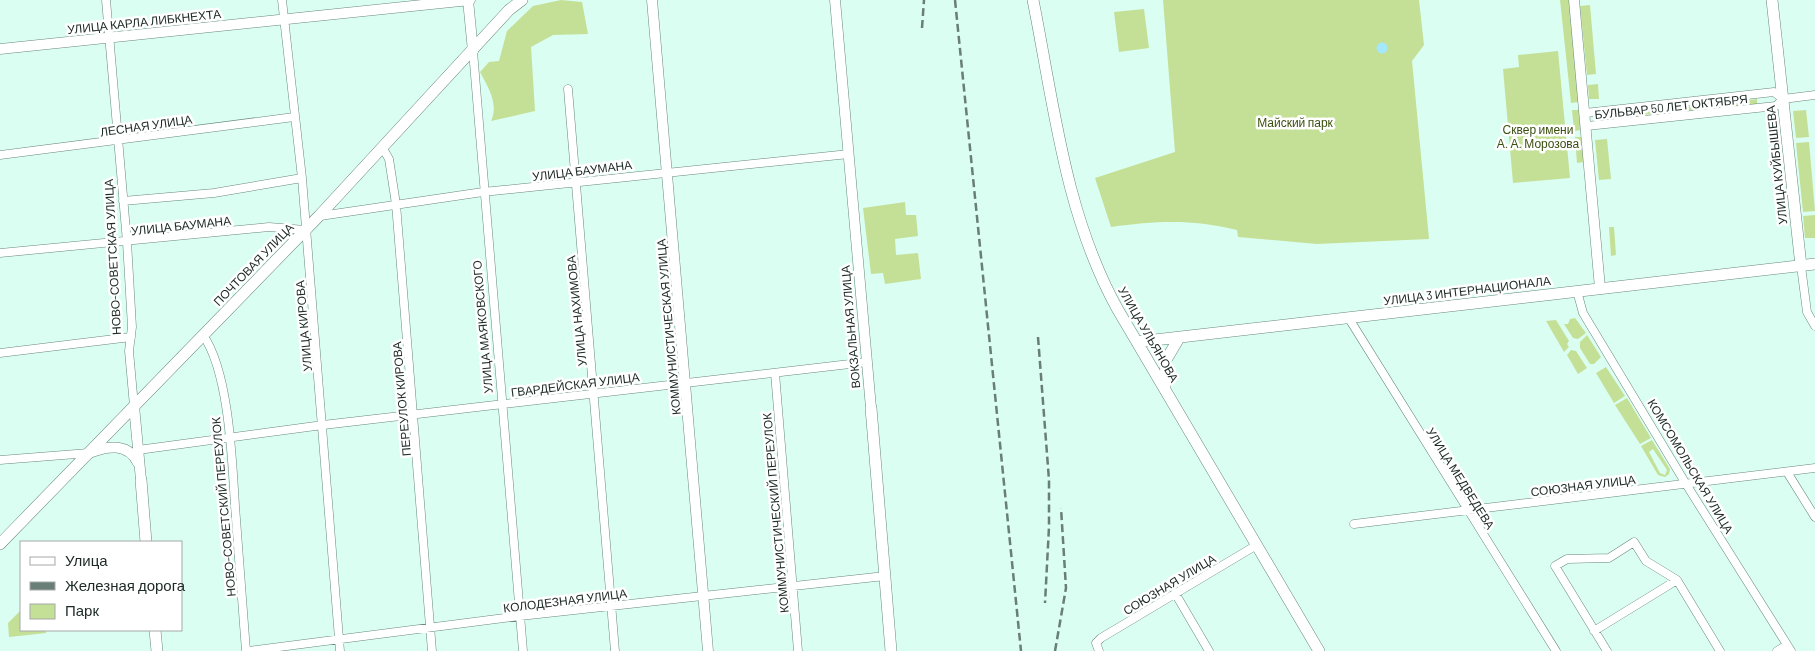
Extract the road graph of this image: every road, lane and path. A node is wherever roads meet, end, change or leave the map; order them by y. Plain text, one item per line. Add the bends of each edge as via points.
1 (106, 0) edge
2 (282, 0) edge
3 (468, 0) edge
4 (522, 0) edge
5 (652, 0) edge
6 (835, 0) edge
7 (1033, 0) edge
8 (1574, 0) edge
9 (1772, 0) edge
10 (283, 18) junction
11 (109, 38) junction
12 (0, 49) edge
13 (473, 51) junction
14 (568, 89) dead end
15 (1815, 95) edge
16 (1783, 99) junction
17 (1585, 113) junction
18 (294, 117) junction
19 (1587, 126) junction
20 (118, 140) junction
21 (382, 147) junction
22 (849, 154) junction
23 (0, 155) edge
24 (667, 171) junction
25 (302, 178) junction
26 (574, 183) junction
27 (483, 192) junction
28 (123, 201) junction
29 (396, 204) junction
30 (319, 216) junction
31 (305, 230) junction
32 (127, 242) junction
33 (0, 253) edge
34 (1815, 264) edge
35 (1800, 266) junction
36 (1600, 288) junction
37 (1578, 291) junction
38 (1348, 317) junction
39 (1815, 326) edge
40 (203, 335) junction
41 (131, 337) junction
42 (1179, 338) junction
43 (1137, 342) junction
44 (0, 353) edge
45 (867, 362) junction
46 (775, 373) junction
47 (685, 382) junction
48 (1166, 391) junction
49 (595, 393) junction
50 (501, 404) junction
51 (134, 406) junction
52 (871, 408) joint
53 (413, 414) junction
54 (323, 425) junction
55 (230, 437) junction
56 (138, 450) junction
57 (89, 453) junction
58 (0, 460) edge
59 (139, 466) junction
60 (1815, 468) edge
61 (1787, 472) junction
62 (141, 480) joint
63 (1686, 484) junction
64 (1468, 510) junction
65 (1815, 516) edge
66 (1354, 524) dead end
67 (146, 541) edge
68 (0, 544) edge
69 (1255, 546) junction
70 (885, 576) junction
71 (1677, 580) junction
72 (793, 587) junction
73 (1175, 593) junction
74 (704, 595) junction
75 (612, 606) junction
76 (520, 616) junction
77 (430, 628) junction
78 (154, 631) edge
79 (1594, 631) junction
80 (339, 639) junction
81 (1097, 647) edge
82 (1789, 648) edge
83 (156, 651) edge
84 (247, 651) edge
85 (340, 651) edge
86 (432, 651) edge
87 (523, 651) edge
88 (616, 651) edge
89 (708, 651) edge
90 (798, 651) edge
91 (891, 651) edge
92 (1209, 651) edge
93 (1318, 651) edge
94 (1556, 651) edge
95 (1607, 651) edge
96 (1720, 651) edge
97 (1777, 651) edge

1 - 11 street, НОВО-СОВЕТСКАЯ УЛИЦА
2 - 10 street, УЛИЦА КИРОВА
3 - 10 street, УЛИЦА КАРЛА ЛИБКНЕХТА
3 - 13 street, УЛИЦА МАЯКОВСКОГО
4 - 13 main road, ПОЧТОВАЯ УЛИЦА
5 - 24 street, КОММУНИСТИЧЕСКАЯ УЛИЦА
6 - 22 street, ВОКЗАЛЬНАЯ УЛИЦА
7 - 43 main road, УЛИЦА УЛЬЯНОВА via 1057,132 1079,218 1099,272
8 - 17 street
9 - 16 main road, УЛИЦА КУЙБЫШЕВА
10 - 11 street, УЛИЦА КАРЛА ЛИБКНЕХТА
10 - 18 street, УЛИЦА КИРОВА
11 - 12 street, УЛИЦА КАРЛА ЛИБКНЕХТА
11 - 20 street, НОВО-СОВЕТСКАЯ УЛИЦА
13 - 21 main road, ПОЧТОВАЯ УЛИЦА
13 - 27 street, УЛИЦА МАЯКОВСКОГО
14 - 26 street, УЛИЦА НАХИМОВА
15 - 16 street, БУЛЬВАР 50 ЛЕТ ОКТЯБРЯ
16 - 17 street via 1774,92
16 - 19 street, БУЛЬВАР 50 ЛЕТ ОКТЯБРЯ via 1776,106
16 - 35 main road, УЛИЦА КУЙБЫШЕВА
17 - 19 street
18 - 20 street, ЛЕСНАЯ УЛИЦА
18 - 25 street, УЛИЦА КИРОВА
19 - 36 street
20 - 23 street, ЛЕСНАЯ УЛИЦА
20 - 28 street, НОВО-СОВЕТСКАЯ УЛИЦА
21 - 29 street, ПЕРЕУЛОК КИРОВА via 389,159
21 - 30 main road, ПОЧТОВАЯ УЛИЦА
22 - 24 street, УЛИЦА БАУМАНА
22 - 45 street, ВОКЗАЛЬНАЯ УЛИЦА
24 - 26 street, УЛИЦА БАУМАНА
24 - 47 street, КОММУНИСТИЧЕСКАЯ УЛИЦА
25 - 28 street via 214,193
25 - 31 street, УЛИЦА КИРОВА
26 - 27 street, УЛИЦА БАУМАНА
26 - 49 street, УЛИЦА НАХИМОВА
27 - 29 street, УЛИЦА БАУМАНА
27 - 50 street, УЛИЦА МАЯКОВСКОГО
28 - 32 street, НОВО-СОВЕТСКАЯ УЛИЦА
29 - 30 street, УЛИЦА БАУМАНА
29 - 53 street, ПЕРЕУЛОК КИРОВА
30 - 31 main road, ПОЧТОВАЯ УЛИЦА
31 - 32 street, УЛИЦА БАУМАНА via 269,227
31 - 40 main road, ПОЧТОВАЯ УЛИЦА
31 - 54 street, УЛИЦА КИРОВА
32 - 33 street, УЛИЦА БАУМАНА
32 - 41 street, НОВО-СОВЕТСКАЯ УЛИЦА
34 - 35 main road, УЛИЦА 3 ИНТЕРНАЦИОНАЛА
35 - 36 main road, УЛИЦА 3 ИНТЕРНАЦИОНАЛА
35 - 39 street, УЛИЦА КУЙБЫШЕВА via 1807,312
36 - 37 main road, УЛИЦА 3 ИНТЕРНАЦИОНАЛА
37 - 38 main road, УЛИЦА 3 ИНТЕРНАЦИОНАЛА
37 - 63 street, КОМСОМОЛЬСКАЯ УЛИЦА via 1583,313
38 - 42 main road, УЛИЦА 3 ИНТЕРНАЦИОНАЛА
38 - 64 street, УЛИЦА МЕДВЕДЕВА
40 - 51 main road, ПОЧТОВАЯ УЛИЦА
40 - 55 street, НОВО-СОВЕТСКИЙ ПЕРЕУЛОК via 211,345 218,365
41 - 44 street
41 - 51 street, НОВО-СОВЕТСКАЯ УЛИЦА via 129,351
42 - 43 main road, УЛИЦА 3 ИНТЕРНАЦИОНАЛА
42 - 48 main road via 1166,360
43 - 48 main road, УЛИЦА УЛЬЯНОВА
45 - 46 street, ГВАРДЕЙСКАЯ УЛИЦА
45 - 52 street, ВОКЗАЛЬНАЯ УЛИЦА
46 - 47 street, ГВАРДЕЙСКАЯ УЛИЦА
46 - 72 street, КОММУНИСТИЧЕСКИЙ ПЕРЕУЛОК
47 - 49 street, ГВАРДЕЙСКАЯ УЛИЦА
47 - 74 street, КОММУНИСТИЧЕСКАЯ УЛИЦА
48 - 69 main road, УЛИЦА УЛЬЯНОВА
49 - 50 street, ГВАРДЕЙСКАЯ УЛИЦА
49 - 75 street, УЛИЦА НАХИМОВА
50 - 53 street, ГВАРДЕЙСКАЯ УЛИЦА
50 - 76 street, УЛИЦА МАЯКОВСКОГО
51 - 56 street, НОВО-СОВЕТСКАЯ УЛИЦА
51 - 57 main road, ПОЧТОВАЯ УЛИЦА
52 - 70 main road, ВОКЗАЛЬНАЯ УЛИЦА
53 - 54 street, ГВАРДЕЙСКАЯ УЛИЦА
53 - 77 street, ПЕРЕУЛОК КИРОВА
54 - 55 street, ГВАРДЕЙСКАЯ УЛИЦА
54 - 80 street, УЛИЦА КИРОВА
55 - 56 street, ГВАРДЕЙСКАЯ УЛИЦА
55 - 84 street, НОВО-СОВЕТСКИЙ ПЕРЕУЛОК
56 - 59 street, НОВО-СОВЕТСКАЯ УЛИЦА
57 - 58 street
57 - 59 street via 120,447 131,452
57 - 68 main road, ПОЧТОВАЯ УЛИЦА
59 - 62 street, НОВО-СОВЕТСКАЯ УЛИЦА
60 - 61 street, СОЮЗНАЯ УЛИЦА
61 - 63 street, СОЮЗНАЯ УЛИЦА
61 - 65 street
62 - 67 main road, НОВО-СОВЕТСКАЯ УЛИЦА
63 - 64 street, СОЮЗНАЯ УЛИЦА
63 - 82 street, КОМСОМОЛЬСКАЯ УЛИЦА
64 - 66 street, СОЮЗНАЯ УЛИЦА
64 - 94 street, УЛИЦА МЕДВЕДЕВА
69 - 73 street, СОЮЗНАЯ УЛИЦА
69 - 93 main road, УЛИЦА УЛЬЯНОВА
70 - 72 street, КОЛОДЕЗНАЯ УЛИЦА
70 - 91 main road, ВОКЗАЛЬНАЯ УЛИЦА
71 - 79 street
71 - 79 street via 1646,561 1634,542 1610,558 1567,559 1555,566
71 - 96 street
72 - 74 street, КОЛОДЕЗНАЯ УЛИЦА
72 - 90 street, КОММУНИСТИЧЕСКИЙ ПЕРЕУЛОК
73 - 81 street, СОЮЗНАЯ УЛИЦА
73 - 92 street
74 - 75 street, КОЛОДЕЗНАЯ УЛИЦА
74 - 89 street, КОММУНИСТИЧЕСКАЯ УЛИЦА
75 - 76 street, КОЛОДЕЗНАЯ УЛИЦА
75 - 88 street, УЛИЦА НАХИМОВА
76 - 77 street, КОЛОДЕЗНАЯ УЛИЦА
76 - 87 street, УЛИЦА МАЯКОВСКОГО
77 - 80 street, КОЛОДЕЗНАЯ УЛИЦА
77 - 86 street, ПЕРЕУЛОК КИРОВА
78 - 83 main road
79 - 95 street
80 - 84 street, КОЛОДЕЗНАЯ УЛИЦА
80 - 85 street, УЛИЦА КИРОВА
82 - 97 street

